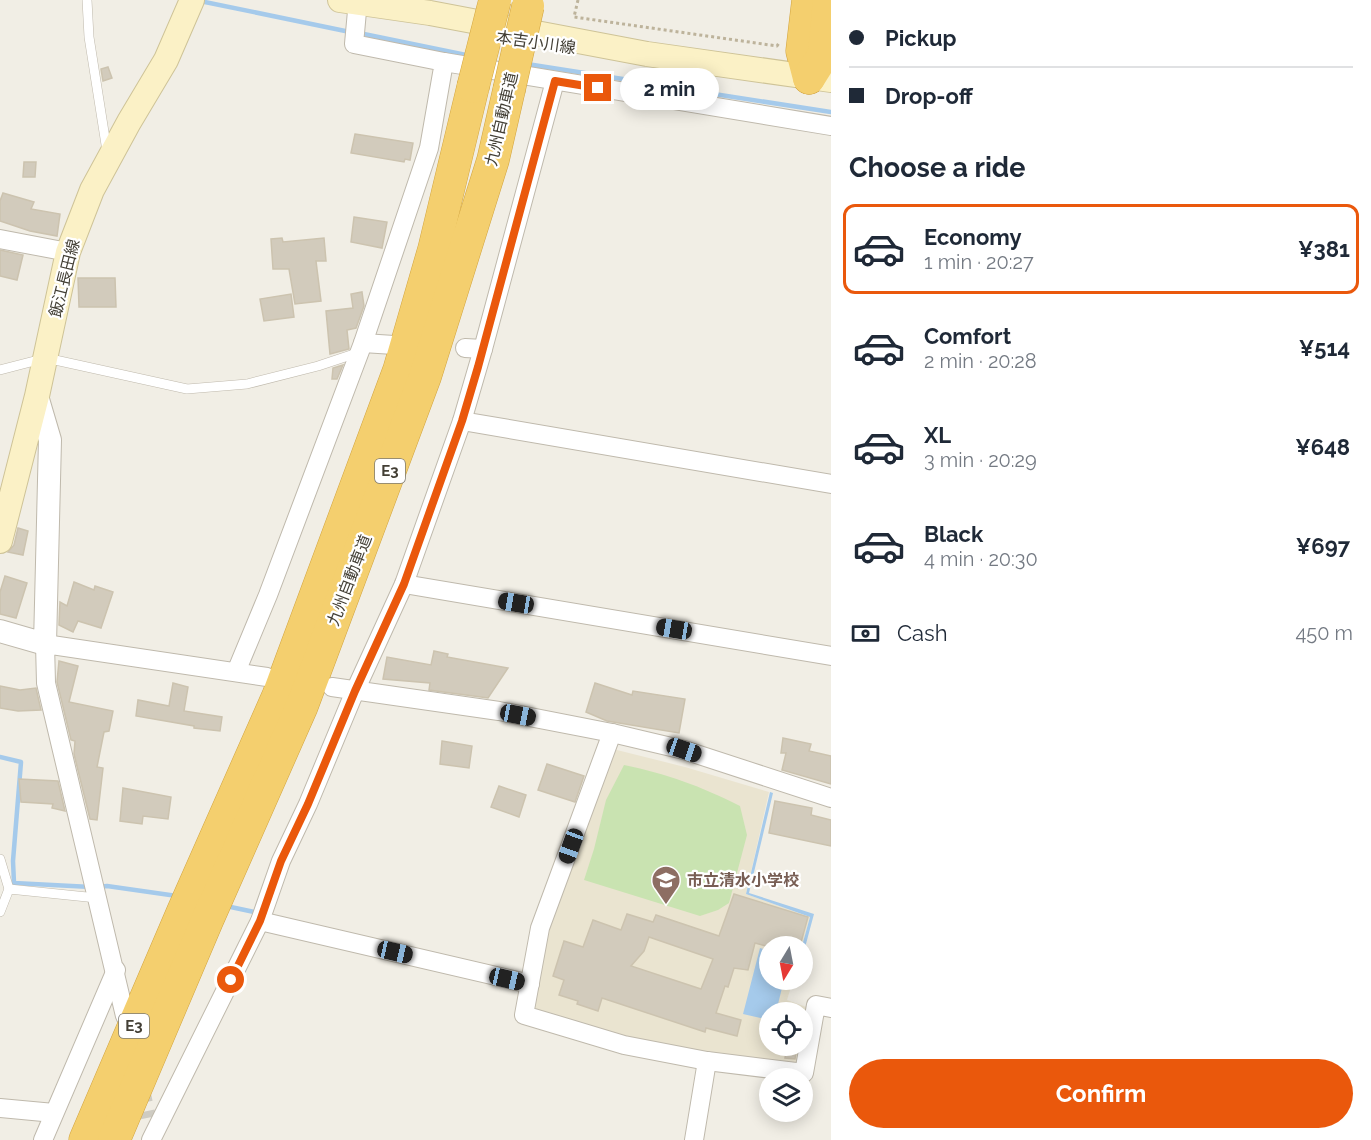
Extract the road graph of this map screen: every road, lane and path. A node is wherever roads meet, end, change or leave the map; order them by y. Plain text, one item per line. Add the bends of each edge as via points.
1 (87, 0) edge
2 (192, 0) edge
3 (473, 0) edge
4 (495, 0) edge
5 (578, 0) edge
6 (808, 0) edge
7 (830, 0) edge
8 (351, 1) edge
9 (528, 3) edge
10 (782, 38) dead end
11 (672, 57) junction
12 (459, 77) junction
13 (820, 79) edge
14 (555, 81) junction
15 (663, 99) junction
16 (831, 126) edge
17 (109, 159) junction
18 (0, 239) edge
19 (68, 252) junction
20 (394, 345) dead end
21 (362, 348) junction
22 (46, 358) junction
23 (0, 370) edge
24 (38, 396) junction
25 (462, 421) junction
26 (831, 484) edge
27 (0, 541) edge
28 (404, 584) junction
29 (0, 631) edge
30 (45, 644) junction
31 (831, 656) edge
32 (236, 672) junction
33 (267, 677) dead end
34 (332, 687) dead end
35 (355, 691) junction
36 (612, 733) junction
37 (831, 798) edge
38 (231, 836) junction
39 (0, 859) edge
40 (9, 889) junction
41 (97, 898) junction
42 (0, 912) edge
43 (195, 916) junction
44 (260, 921) junction
45 (116, 970) junction
46 (530, 984) junction
47 (831, 1008) edge
48 (125, 1016) dead end
49 (707, 1061) junction
50 (0, 1108) edge
51 (54, 1113) junction
52 (147, 1118) tunnel mouth
53 (151, 1139) edge
54 (43, 1140) edge
55 (85, 1140) edge
56 (114, 1140) edge
57 (694, 1140) edge

1 - 17 lane via 89,37
2 - 17 main road, 飯江長田線 via 166,60
3 - 12 highway
4 - 12 highway, 九州自動車道 / E3, bridge
5 - 10 path via 574,17 777,46
6 - 13 highway via 802,51
7 - 13 highway
8 - 11 main road, 本吉小川線
8 - 12 street via 354,44
9 - 38 highway, 九州自動車道 / E3, bridge via 493,160 425,377 302,706
11 - 13 main road, 本吉小川線
11 - 15 street
12 - 14 street
12 - 21 street via 429,148
12 - 38 highway, 九州自動車道 / E3 via 434,249 391,391 278,696
14 - 15 street
14 - 25 street via 474,349
15 - 16 street
17 - 19 main road, 飯江長田線 via 92,190
18 - 19 street
19 - 22 main road, 飯江長田線
20 - 21 street
21 - 22 lane via 318,366 247,384 188,389
21 - 32 street
22 - 23 lane
22 - 24 main road, 飯江長田線
24 - 27 main road, 飯江長田線
24 - 30 street via 50,440
25 - 26 street
25 - 28 street
28 - 31 street
28 - 35 street
29 - 30 street
30 - 32 street
30 - 41 street via 46,683
32 - 33 street
34 - 35 street
35 - 36 street via 499,711
35 - 44 street via 281,861
36 - 37 street via 684,750
36 - 46 street via 540,928
38 - 43 highway, 九州自動車道 / E3
39 - 40 lane
40 - 41 lane
40 - 42 lane
41 - 45 street
43 - 55 highway, 九州自動車道 / E3
43 - 56 highway, 九州自動車道 / E3
44 - 46 street
44 - 53 street
45 - 48 street
45 - 51 street
46 - 49 street via 524,1015 624,1045
47 - 49 street via 816,1005 804,1073
49 - 57 street
50 - 51 street
51 - 54 street
52 - 53 street

